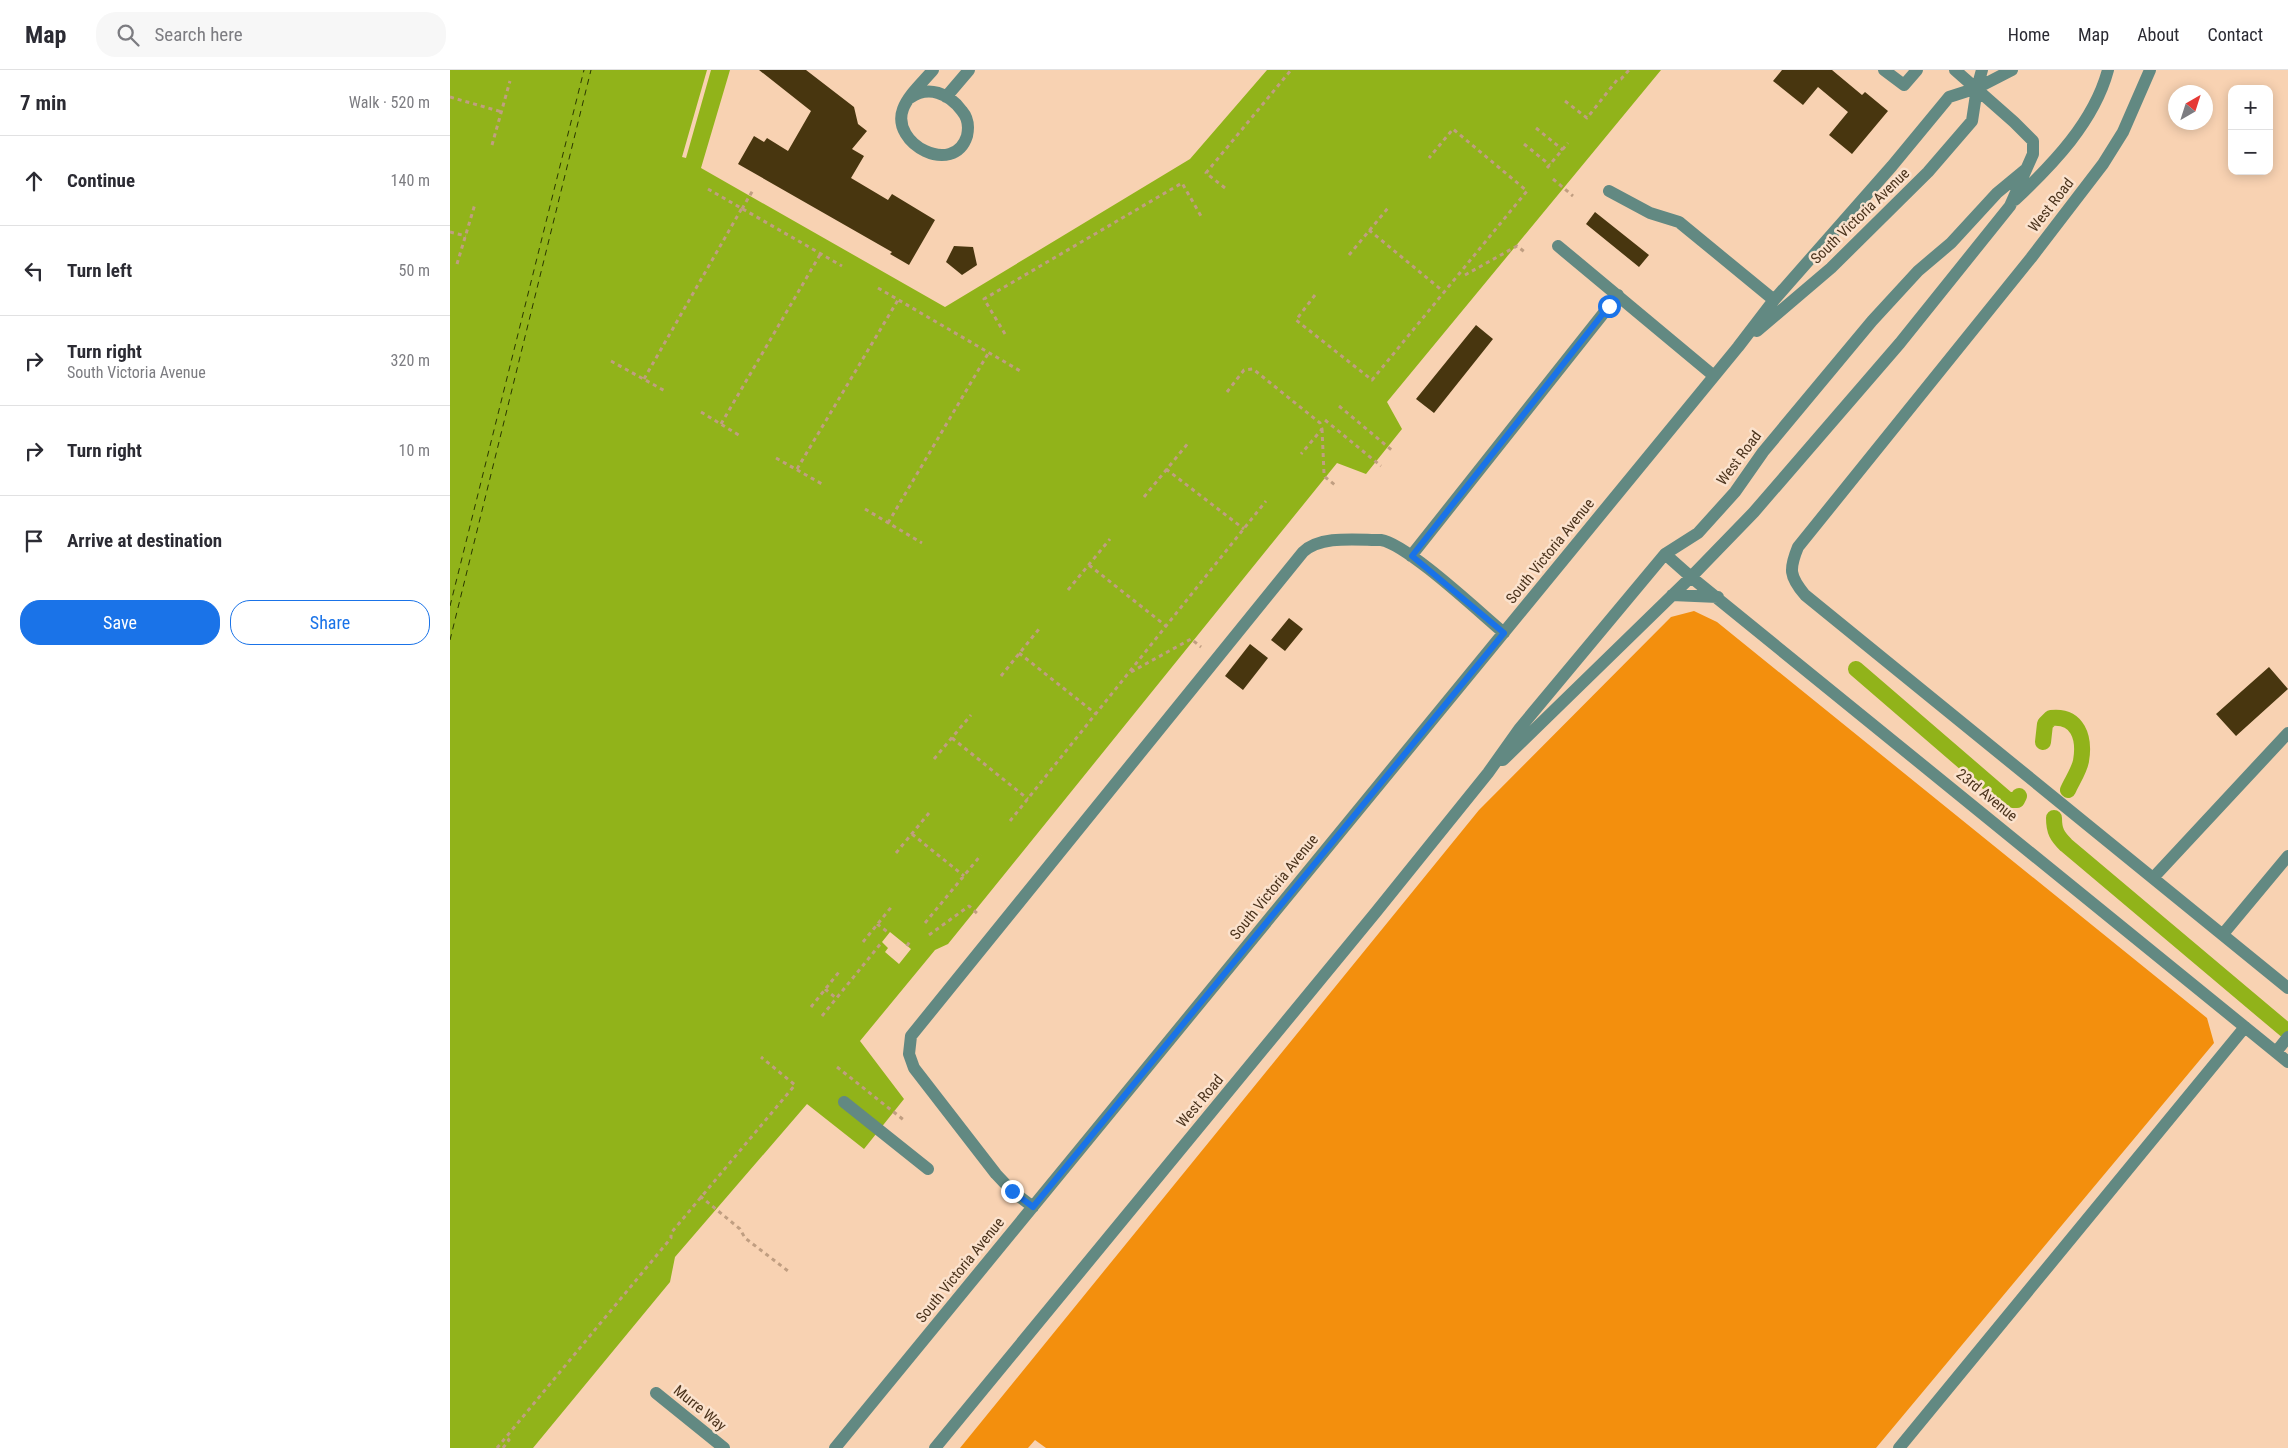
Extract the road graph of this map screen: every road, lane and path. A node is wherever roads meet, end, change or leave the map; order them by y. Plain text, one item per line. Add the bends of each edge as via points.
1 (933, 70) edge
2 (969, 70) edge
3 (1291, 70) edge
4 (1629, 70) edge
5 (1884, 70) edge
6 (1917, 70) edge
7 (1955, 70) edge
8 (1982, 70) edge
9 (2012, 70) edge
10 (2108, 70) edge
11 (2150, 70) edge
12 (510, 81) dead end
13 (1977, 88) junction
14 (946, 96) junction
15 (450, 97) edge
16 (910, 98) junction
17 (1565, 101) dead end
18 (502, 112) junction
19 (1536, 128) dead end
20 (1568, 143) dead end
21 (1524, 144) dead end
22 (492, 145) dead end
23 (1563, 150) junction
24 (1429, 158) dead end
25 (2026, 169) junction
26 (1553, 179) dead end
27 (1225, 188) dead end
28 (708, 189) dead end
29 (752, 190) dead end
30 (1609, 192) dead end
31 (1573, 196) dead end
32 (475, 204) dead end
33 (2010, 206) junction
34 (742, 208) junction
35 (1388, 208) dead end
36 (740, 212) dead end
37 (1201, 216) dead end
38 (1369, 230) junction
39 (450, 232) edge
40 (466, 236) junction
41 (1558, 246) dead end
42 (821, 253) junction
43 (1526, 253) dead end
44 (1349, 255) dead end
45 (457, 264) dead end
46 (842, 266) dead end
47 (1465, 275) dead end
48 (878, 288) dead end
49 (1444, 292) junction
50 (1315, 295) dead end
51 (1618, 295) junction
52 (898, 300) junction
53 (1774, 300) junction
54 (1005, 334) dead end
55 (1738, 347) junction
56 (989, 352) junction
57 (611, 361) dead end
58 (1022, 372) dead end
59 (1714, 376) junction
60 (644, 379) junction
61 (665, 392) dead end
62 (1227, 392) dead end
63 (1339, 406) dead end
64 (700, 412) dead end
65 (1326, 420) dead end
66 (721, 424) junction
67 (1322, 429) junction
68 (742, 437) dead end
69 (1189, 442) dead end
70 (1394, 452) dead end
71 (1301, 454) dead end
72 (776, 458) dead end
73 (1381, 466) dead end
74 (796, 469) junction
75 (1166, 469) junction
76 (822, 484) dead end
77 (1335, 485) dead end
78 (1144, 496) dead end
79 (1266, 501) dead end
80 (864, 509) dead end
81 (888, 523) junction
82 (1244, 529) junction
83 (1110, 539) dead end
84 (922, 543) dead end
85 (1666, 554) junction
86 (1412, 556) junction
87 (1089, 565) junction
88 (1691, 577) junction
89 (1068, 590) dead end
90 (1672, 595) junction
91 (1718, 597) junction
92 (1166, 626) junction
93 (1039, 629) dead end
94 (1504, 633) junction
95 (1201, 647) dead end
96 (1020, 653) junction
97 (1129, 673) junction
98 (1001, 676) dead end
99 (1096, 714) junction
100 (970, 715) dead end
101 (2288, 733) edge
102 (952, 738) junction
103 (934, 759) dead end
104 (1488, 774) junction
105 (1028, 799) junction
106 (929, 813) dead end
107 (1010, 821) dead end
108 (912, 834) junction
109 (896, 854) dead end
110 (981, 855) dead end
111 (2288, 856) edge
112 (964, 876) junction
113 (2153, 878) junction
114 (893, 905) dead end
115 (979, 915) dead end
116 (926, 923) dead end
117 (878, 924) junction
118 (889, 933) dead end
119 (2222, 934) junction
120 (929, 935) dead end
121 (863, 942) dead end
122 (882, 942) dead end
123 (910, 942) dead end
124 (907, 946) dead end
125 (839, 972) dead end
126 (2288, 988) edge
127 (825, 989) junction
128 (836, 998) junction
129 (811, 1007) dead end
130 (822, 1016) dead end
131 (2245, 1027) junction
132 (2282, 1044) edge
133 (761, 1058) dead end
134 (2288, 1062) edge
135 (837, 1067) dead end
136 (844, 1102) dead end
137 (905, 1121) dead end
138 (928, 1169) dead end
139 (700, 1196) junction
140 (1033, 1207) junction
141 (788, 1271) dead end
142 (656, 1393) dead end
143 (506, 1437) junction
144 (497, 1448) edge
145 (503, 1448) edge
146 (724, 1448) edge
147 (834, 1448) edge
148 (935, 1448) edge
149 (1899, 1448) edge

1 - 16 street
2 - 14 street
3 - 27 path via 1206,173
4 - 17 path via 1587,118
5 - 6 street via 1904,86
7 - 13 street
8 - 13 street, South Victoria Avenue
9 - 13 street, South Victoria Avenue
10 - 33 street, West Road via 2093,109 2083,124
11 - 113 street, West Road via 2123,132 2103,164 1807,535 1798,547 1791,569 1792,578 1805,594
12 - 18 path
13 - 25 street, West Road via 2033,141 2033,154
13 - 53 street, South Victoria Avenue via 1949,97
13 - 55 street, South Victoria Avenue via 1972,121 1928,172 1831,268
14 - 16 street via 924,91
14 - 16 street via 963,112 968,126 964,142 953,153 945,155 929,154 906,135 901,120
15 - 18 path
18 - 22 path
19 - 23 path
20 - 23 path
21 - 23 path via 1549,167
24 - 49 path via 1452,129 1527,191
25 - 33 street, West Road
25 - 85 street, West Road via 1918,271 1763,452 1736,492 1698,533
26 - 31 path
28 - 34 path
29 - 36 path
30 - 53 street via 1650,213 1679,222
32 - 40 path
33 - 88 street, West Road via 1900,344 1754,512
34 - 42 path
34 - 60 path
35 - 38 path
37 - 54 path via 1182,183 984,299
38 - 44 path
38 - 49 path
39 - 40 path
40 - 45 path
41 - 51 street
42 - 46 path
42 - 66 path
43 - 47 path via 1517,246
48 - 52 path
49 - 50 path via 1372,380 1296,320
51 - 59 street
51 - 86 street
52 - 56 path
52 - 74 path
53 - 55 street, South Victoria Avenue
55 - 59 street, South Victoria Avenue
56 - 58 path
56 - 81 path
57 - 60 path
59 - 94 street, South Victoria Avenue
60 - 61 path
62 - 67 path via 1244,370 1253,369 1320,423
63 - 70 path
64 - 66 path
65 - 73 path
66 - 68 path
67 - 71 path
67 - 77 path via 1324,477
69 - 75 path
72 - 74 path
74 - 76 path
75 - 78 path
75 - 82 path
79 - 82 path
80 - 81 path
81 - 84 path
82 - 92 path
83 - 87 path
85 - 88 street, 23rd Avenue
85 - 104 street, West Road via 1520,728
86 - 94 street
86 - 140 street via 1395,544 1381,540 1324,542 1302,552 912,1033 908,1051 914,1068 996,1174
87 - 89 path
87 - 92 path
88 - 90 street, West Road
88 - 91 street, 23rd Avenue
90 - 91 street
90 - 104 street, West Road
91 - 131 street, 23rd Avenue
92 - 97 path
93 - 96 path
94 - 140 street, South Victoria Avenue
95 - 97 path via 1191,639
96 - 98 path
96 - 99 path
97 - 99 path
99 - 105 path
100 - 102 path
101 - 113 street
102 - 103 path
102 - 105 path
104 - 148 street, West Road
105 - 107 path
106 - 108 path
108 - 109 path
108 - 112 path
110 - 112 path
111 - 119 street
112 - 116 path
113 - 119 street
114 - 117 path
115 - 120 path via 969,906
117 - 118 path
117 - 121 path
119 - 126 street
122 - 128 path
123 - 124 path
125 - 127 path
127 - 128 path
127 - 129 path
128 - 130 path
131 - 132 street, 23rd Avenue
131 - 149 street
132 - 134 street, 23rd Avenue
133 - 139 path via 795,1086
135 - 137 path
136 - 138 street
139 - 141 path via 740,1229 745,1238
139 - 143 path via 671,1233 671,1238
140 - 147 street, South Victoria Avenue
142 - 146 street, Murre Way
143 - 144 path
143 - 145 path via 509,1440

